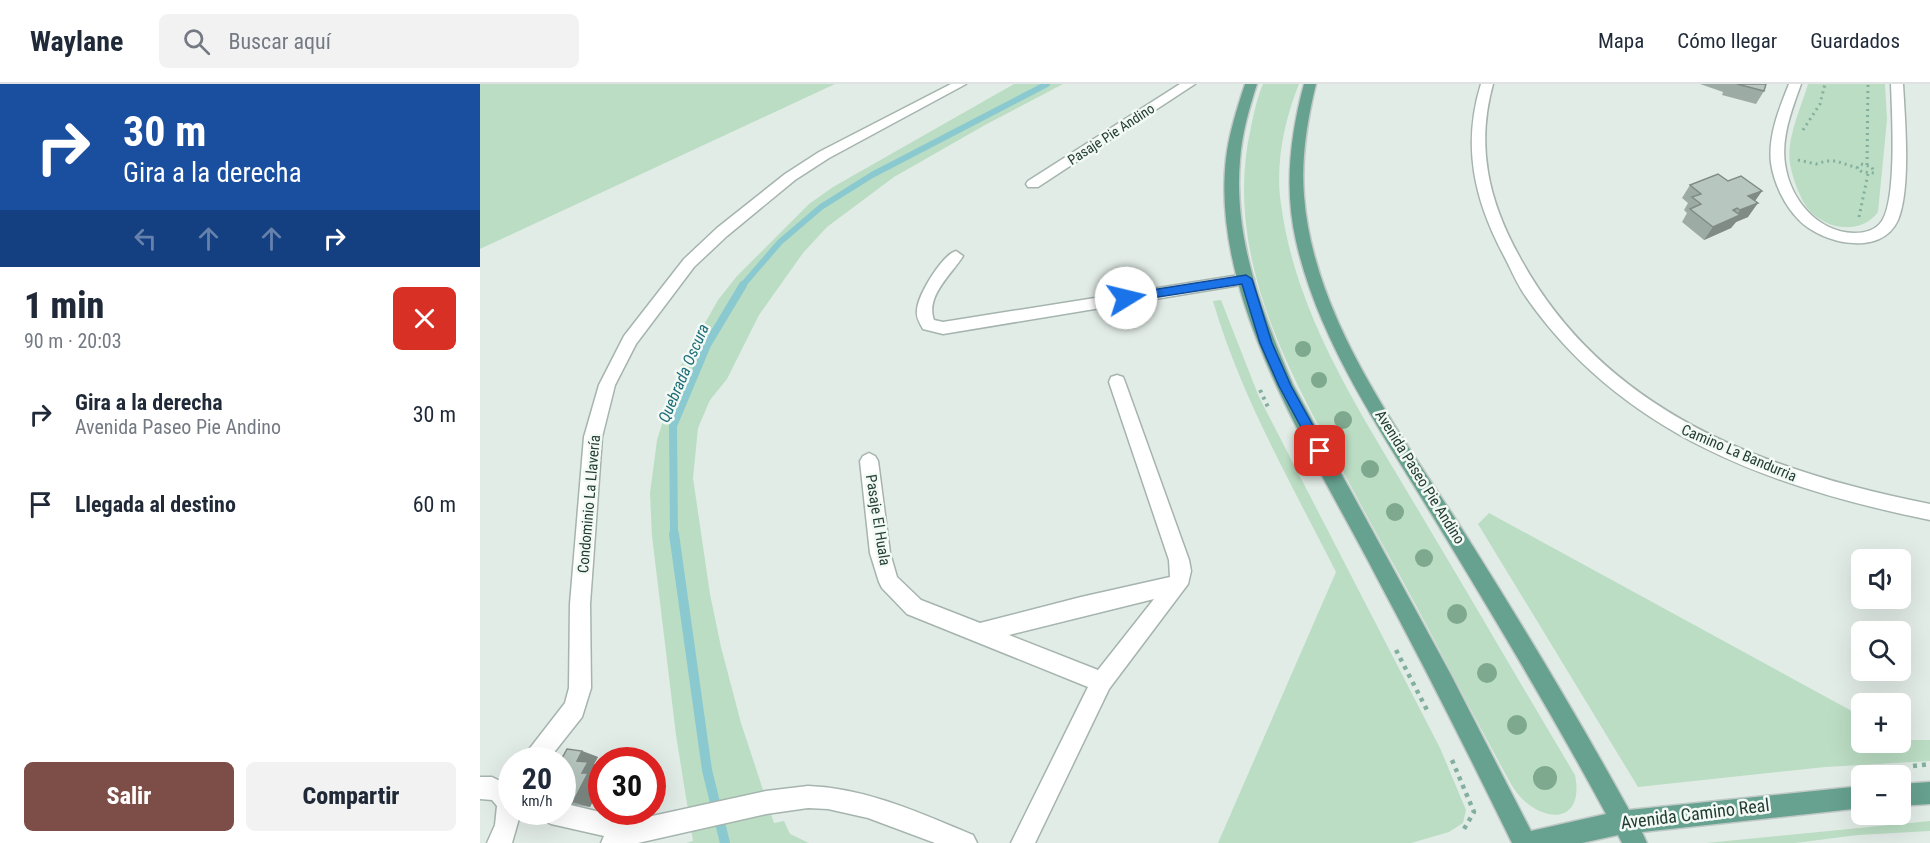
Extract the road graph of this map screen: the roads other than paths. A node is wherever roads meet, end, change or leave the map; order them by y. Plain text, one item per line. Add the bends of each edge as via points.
1 (960, 84) edge
2 (1189, 84) edge
3 (1251, 84) edge
4 (1310, 84) edge
5 (1487, 84) edge
6 (1795, 84) edge
7 (1897, 84) edge
8 (1033, 184) dead end
9 (956, 256) dead end
10 (1246, 279) junction
11 (1117, 382) dead end
12 (869, 461) dead end
13 (1930, 512) edge
14 (1178, 584) junction
15 (977, 634) junction
16 (1102, 682) junction
17 (544, 747) edge
18 (480, 788) edge
19 (498, 791) edge
20 (1930, 793) edge
21 (1911, 794) edge
22 (1851, 798) edge
23 (576, 818) edge
24 (1623, 822) junction
25 (508, 825) edge
26 (634, 832) junction
27 (499, 843) edge
28 (613, 843) edge
29 (965, 843) edge
30 (1023, 843) edge
31 (1524, 843) edge
32 (1531, 843) edge
33 (1635, 843) edge

1 - 17 street, Condominio La Llavería via 790,177 689,263 630,340 607,385 593,437 580,604 580,688 574,709
2 - 8 street, Pasaje Pie Andino
3 - 10 main road via 1238,123 1232,172 1235,229
4 - 24 main road, Avenida Paseo Pie Andino via 1300,116 1296,192 1309,263 1331,320 1370,396 1522,644
5 - 13 street, Camino La Bandurria via 1479,111 1476,152 1493,220 1528,288 1589,363 1655,414 1754,462 1825,487
6 - 7 street via 1778,141 1780,175 1792,201 1810,222 1826,232 1852,238 1870,236 1890,221 1895,203
9 - 10 street via 925,304 923,315 928,325 943,328
10 - 31 main road via 1266,343 1285,386 1444,682
11 - 14 street via 1179,560
12 - 15 street, Pasaje El Huala via 880,553 889,582 914,608
14 - 15 street
14 - 16 street
15 - 16 street, Pasaje El Huala
16 - 30 street
18 - 19 street
20 - 21 main road
22 - 24 main road, Avenida Camino Real
23 - 26 street
24 - 32 main road, Avenida Camino Real
24 - 33 main road, Avenida Paseo Pie Andino
25 - 27 street
26 - 28 street
26 - 29 street via 810,797 857,804

